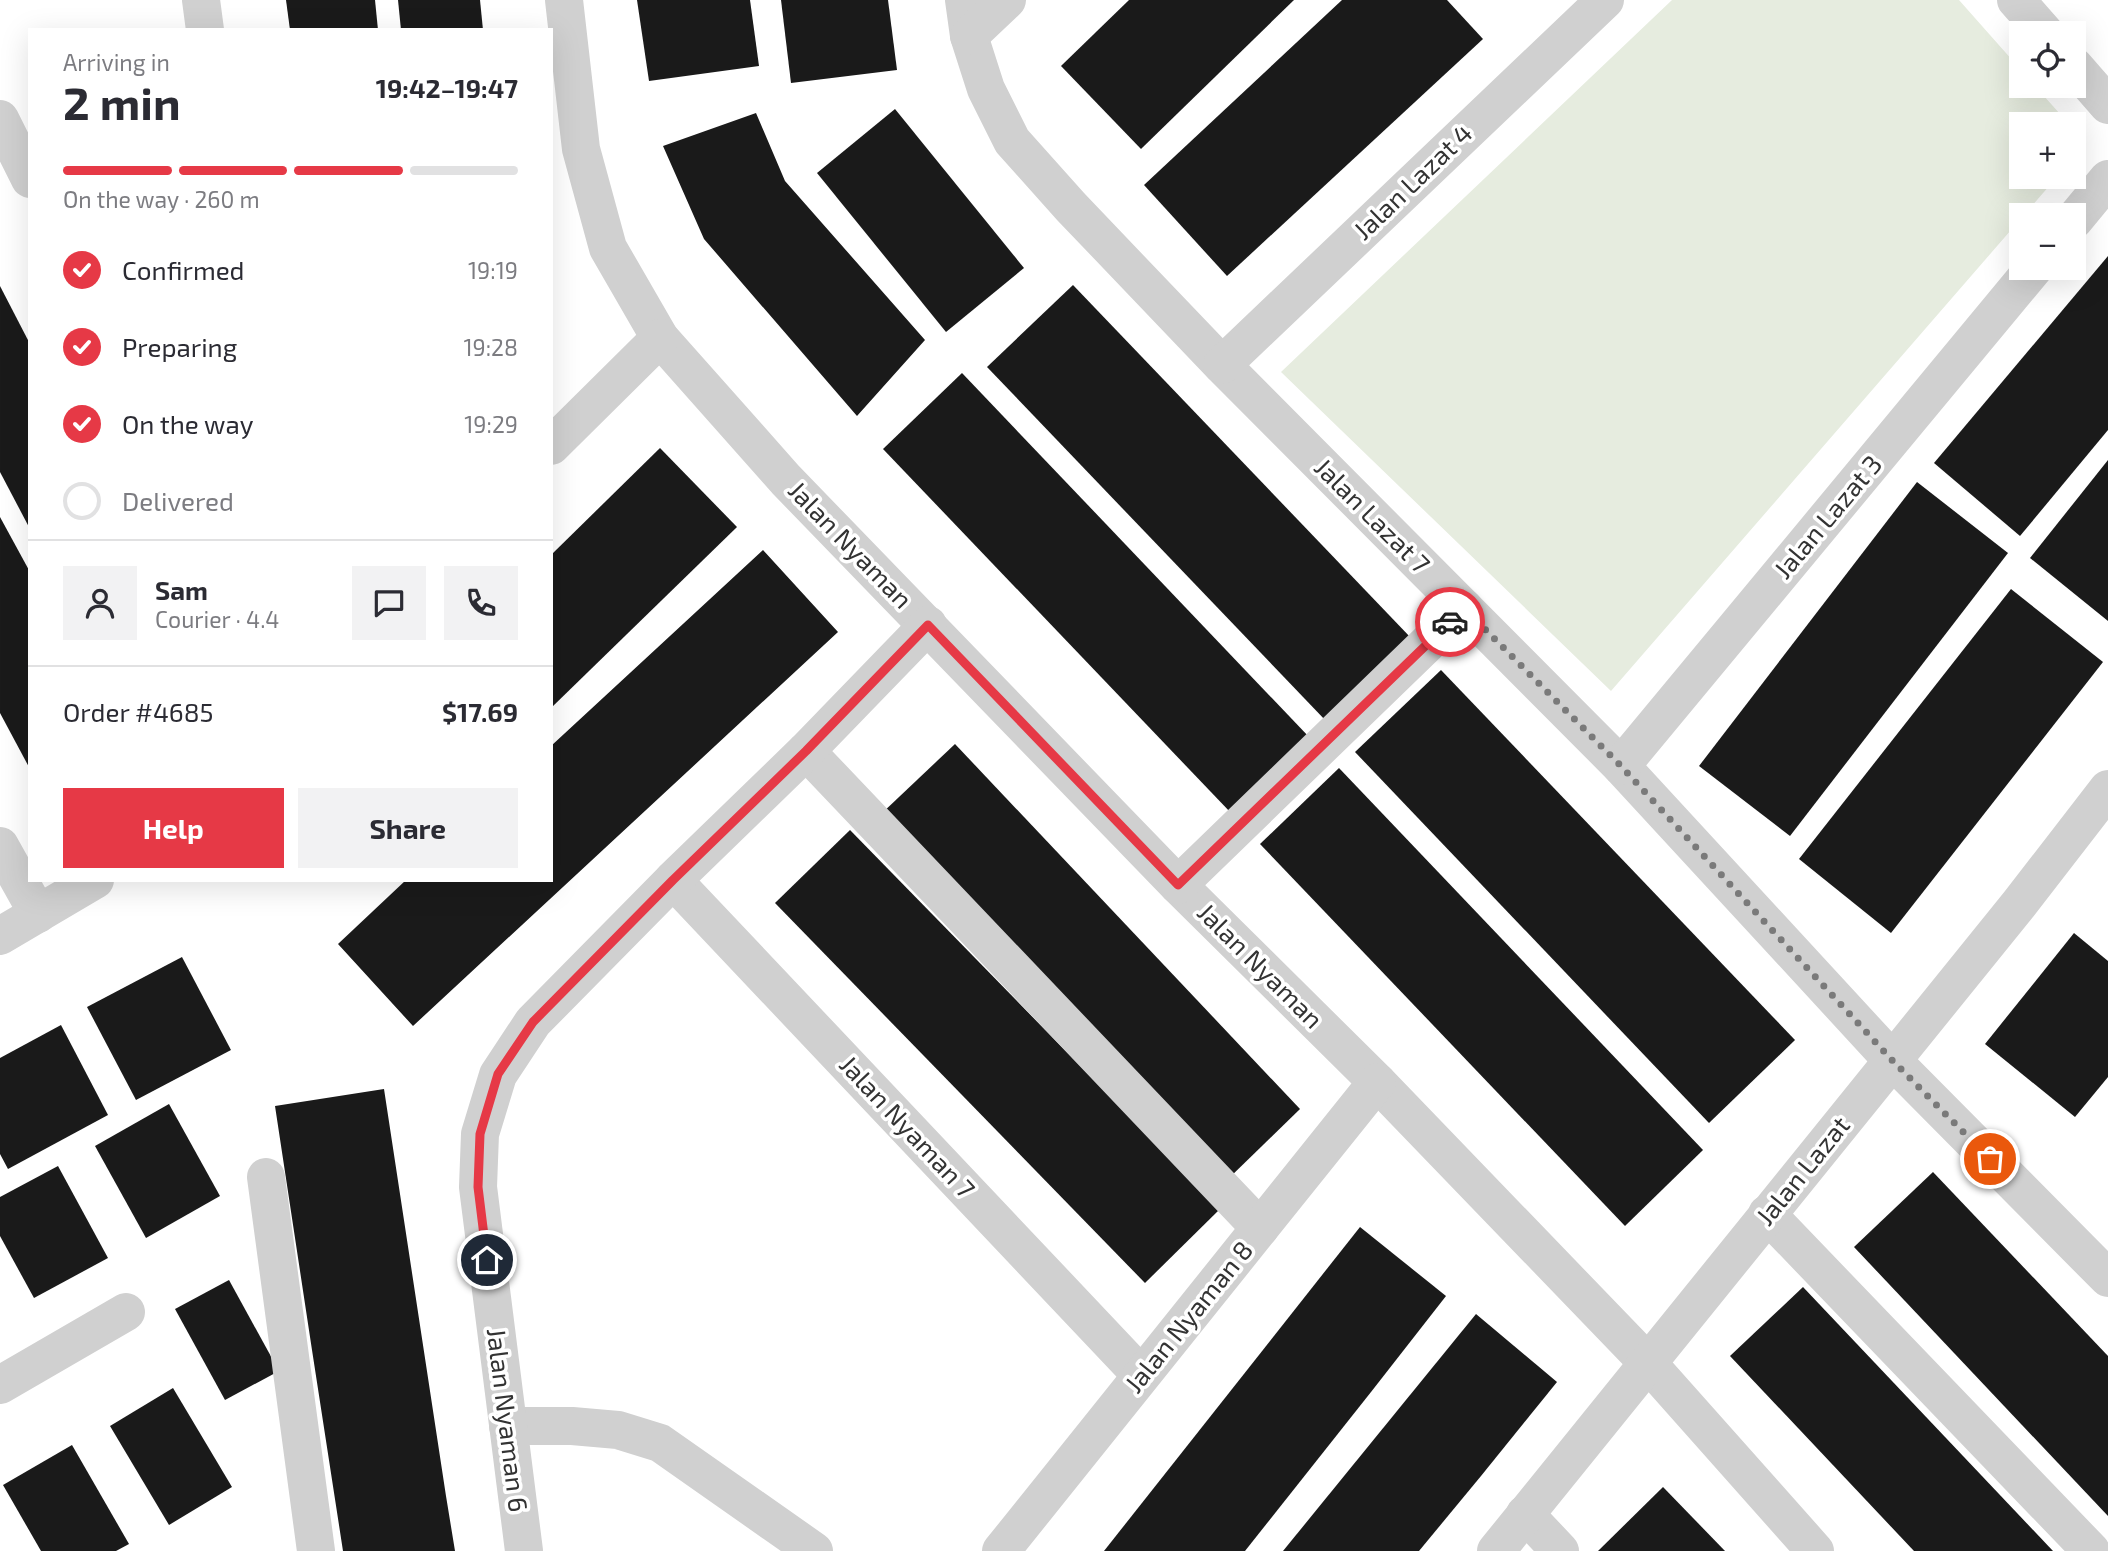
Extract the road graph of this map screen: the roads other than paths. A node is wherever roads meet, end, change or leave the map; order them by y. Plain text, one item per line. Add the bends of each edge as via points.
1 (201, 0) edge
2 (564, 0) edge
3 (1007, 0) edge
4 (1605, 0) edge
5 (2016, 0) edge
6 (966, 18) edge
7 (2034, 21) edge
8 (205, 28) edge
9 (2086, 79) edge
10 (2108, 104) edge
11 (4, 137) edge
12 (28, 176) edge
13 (2108, 179) edge
14 (2086, 206) edge
15 (2024, 280) edge
16 (660, 338) junction
17 (1222, 365) junction
18 (553, 444) edge
19 (1464, 608) junction
20 (928, 625) junction
21 (806, 751) junction
22 (1621, 766) junction
23 (2108, 789) edge
24 (0, 846) edge
25 (673, 880) junction
26 (91, 882) edge
27 (1178, 885) junction
28 (38, 914) junction
29 (0, 936) edge
30 (1892, 1060) junction
31 (1377, 1082) junction
32 (266, 1177) dead end
33 (1767, 1214) junction
34 (1260, 1228) junction
35 (2108, 1278) edge
36 (125, 1312) dead end
37 (1647, 1362) junction
38 (1141, 1375) junction
39 (0, 1385) edge
40 (508, 1426) junction
41 (1525, 1514) junction
42 (316, 1551) edge
43 (524, 1551) edge
44 (814, 1551) edge
45 (1000, 1551) edge
46 (1496, 1551) edge
47 (1560, 1551) edge
48 (1815, 1551) edge
49 (2091, 1551) edge

1 - 8 street
2 - 16 street, Jalan Nyaman via 581,149 608,248
3 - 6 street
4 - 17 street, Jalan Lazat 4
5 - 7 street
6 - 17 street, Jalan Lazat 7 via 986,89 1012,141
9 - 10 street
11 - 12 street
13 - 14 street
15 - 22 street, Jalan Lazat 3
16 - 18 street
16 - 20 street, Jalan Nyaman via 786,480
17 - 19 street, Jalan Lazat 7
19 - 22 street, Jalan Lazat 7
19 - 27 street
20 - 21 street, Jalan Nyaman 6
20 - 27 street, Jalan Nyaman
21 - 25 street, Jalan Nyaman 6
21 - 34 street
22 - 30 street, Jalan Lazat 7
23 - 30 street, Jalan Lazat
24 - 28 street
25 - 38 street, Jalan Nyaman 7
25 - 40 street, Jalan Nyaman 6 via 533,1022 498,1074 480,1134 478,1187
26 - 28 street
27 - 31 street, Jalan Nyaman
28 - 29 street
30 - 33 street, Jalan Lazat
30 - 35 street, Jalan Lazat 7
31 - 34 street, Jalan Nyaman 8
31 - 37 street, Jalan Nyaman
32 - 42 street
33 - 37 street, Jalan Lazat
33 - 49 street
34 - 38 street, Jalan Nyaman 8
36 - 39 street
37 - 41 street, Jalan Lazat
37 - 48 street, Jalan Nyaman
38 - 45 street, Jalan Nyaman 8
40 - 43 street, Jalan Nyaman 6
40 - 44 street via 618,1430 660,1443
41 - 46 street, Jalan Lazat
41 - 47 street

